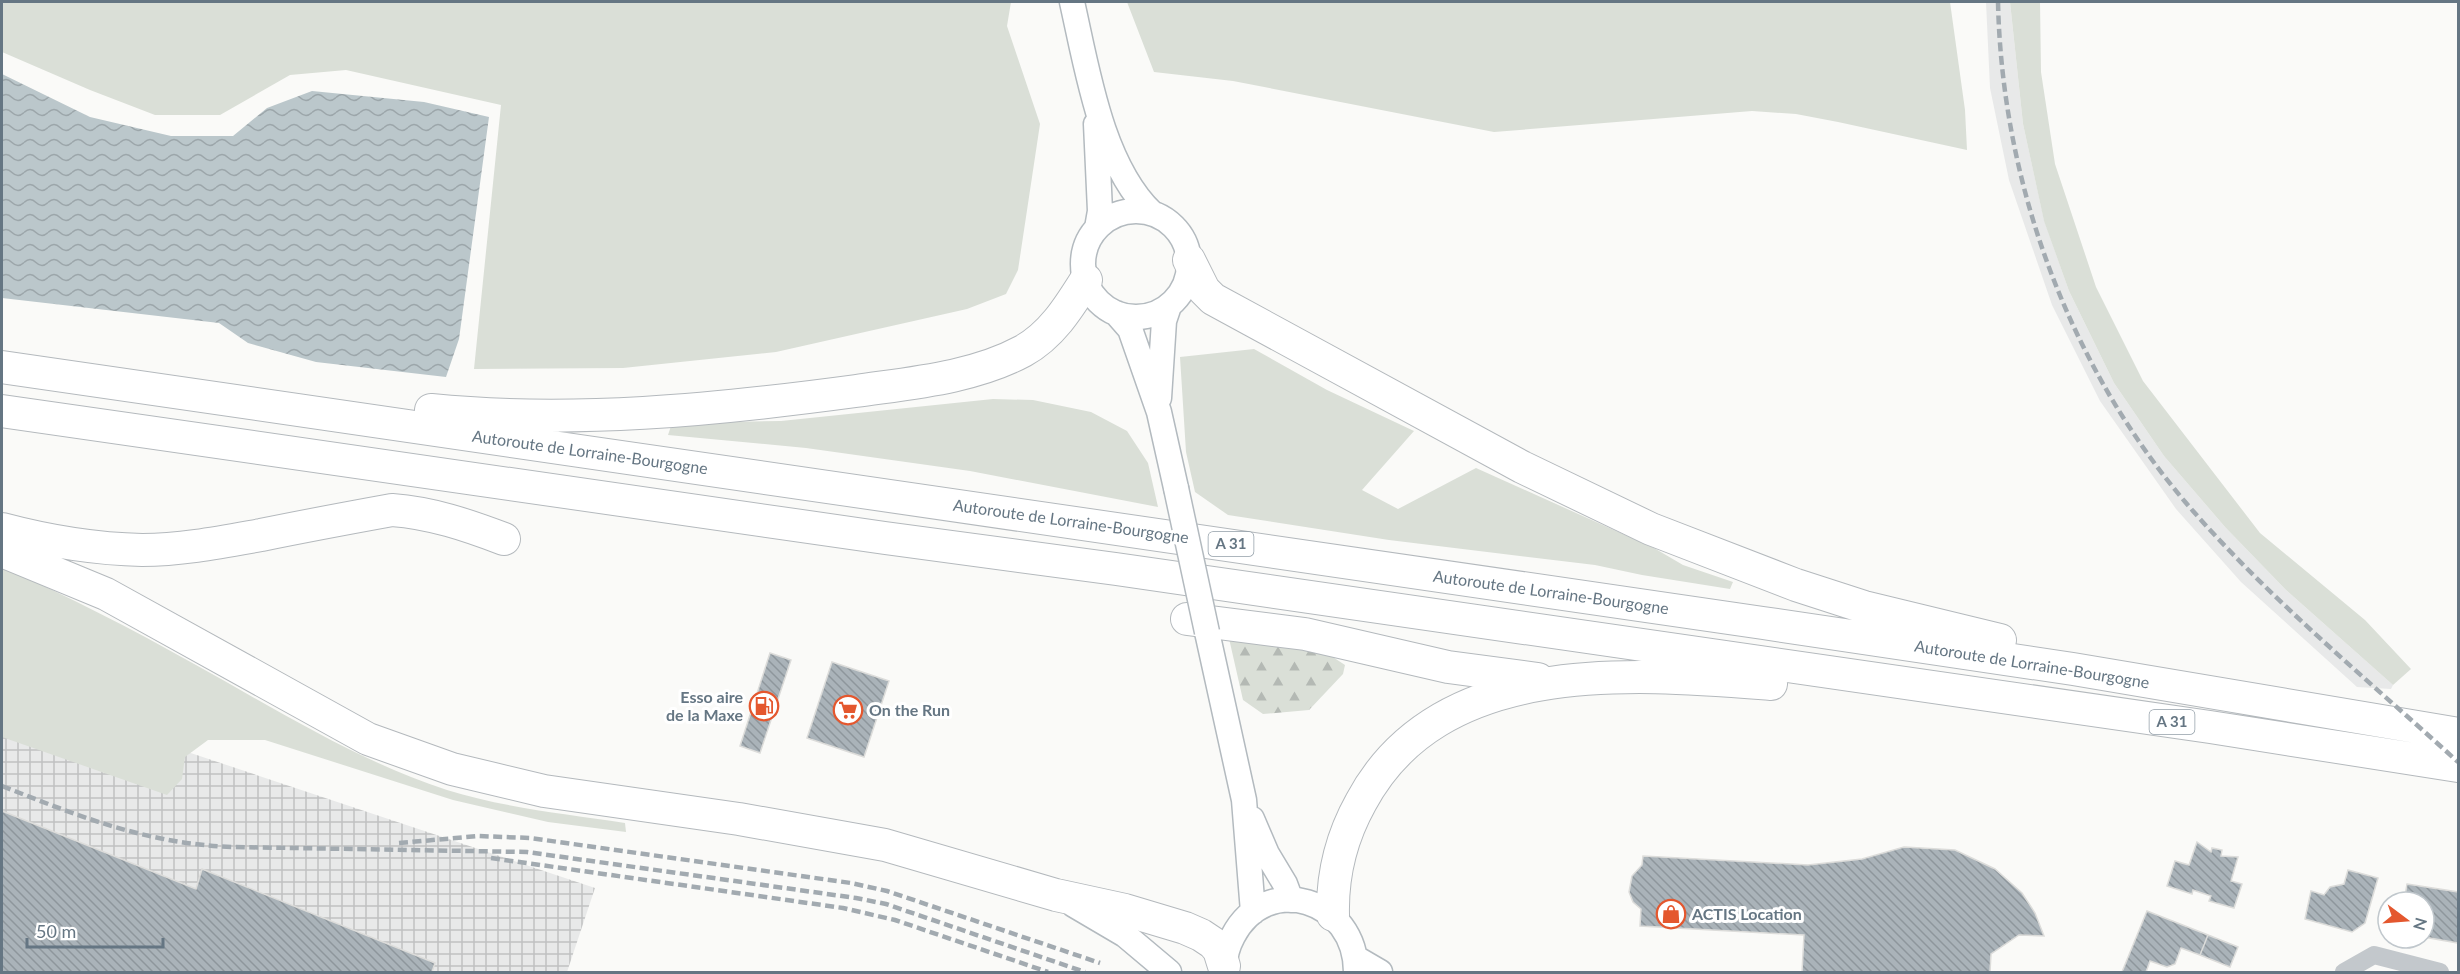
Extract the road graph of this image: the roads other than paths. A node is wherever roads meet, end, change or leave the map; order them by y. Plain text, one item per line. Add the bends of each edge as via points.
1 (1072, 2) edge
2 (1095, 106) junction
3 (1152, 213) junction
4 (1097, 228) junction
5 (1189, 260) junction
6 (1086, 280) junction
7 (1169, 306) junction
8 (1116, 313) junction
9 (2, 367) edge
10 (2, 411) edge
11 (1159, 412) junction
12 (375, 421) junction
13 (2, 529) edge
14 (504, 539) dead end
15 (2, 551) edge
16 (1197, 626) junction
17 (2073, 669) junction
18 (1555, 681) junction
19 (1886, 681) junction
20 (2458, 734) edge
21 (2458, 766) edge
22 (1244, 800) junction
23 (1056, 895) junction
24 (1291, 900) junction
25 (1253, 912) junction
26 (1333, 915) junction
27 (1356, 965) edge
28 (1225, 969) edge
29 (1169, 972) edge
30 (1380, 972) edge
31 (2344, 972) edge
32 (2440, 972) edge

1 - 2 main road
2 - 3 main road via 1123,173 1137,199
2 - 4 main road via 1100,211
3 - 4 main road via 1122,213
3 - 5 main road via 1178,231
4 - 6 main road via 1087,244 1083,262
5 - 7 main road via 1188,277
5 - 17 highway via 1213,299 1522,467 1651,529 1796,585 1864,607 2020,645
6 - 8 main road via 1092,294
6 - 12 highway via 1040,340 1024,351 966,372 769,403 670,412 573,416 407,407
7 - 8 main road via 1153,315 1134,317
7 - 11 main road via 1164,321
8 - 11 main road via 1130,329
9 - 12 highway, Autoroute de Lorraine-Bourgogne / A 31
10 - 19 highway, A 31
11 - 16 main road, bridge via 1176,488
12 - 17 highway, Autoroute de Lorraine-Bourgogne / A 31
13 - 14 highway via 81,545 164,549 212,544 392,510 448,519
15 - 23 highway via 106,594 368,739 452,769 544,791 847,837
16 - 18 highway via 1305,634 1448,667
16 - 22 main road
17 - 20 highway, Autoroute de Lorraine-Bourgogne / A 31
18 - 19 highway via 1674,676 1833,689
18 - 26 highway via 1479,701 1407,741 1383,766 1351,821 1339,857
19 - 21 highway, A 31
22 - 24 main road
22 - 25 main road
23 - 28 highway via 1125,910 1193,931 1219,950
23 - 29 main road via 1125,934
24 - 25 main road via 1271,903
24 - 26 main road via 1306,902
25 - 28 main road via 1238,926 1228,945
26 - 27 main road via 1352,942
27 - 30 main road
31 - 32 street via 2374,955

